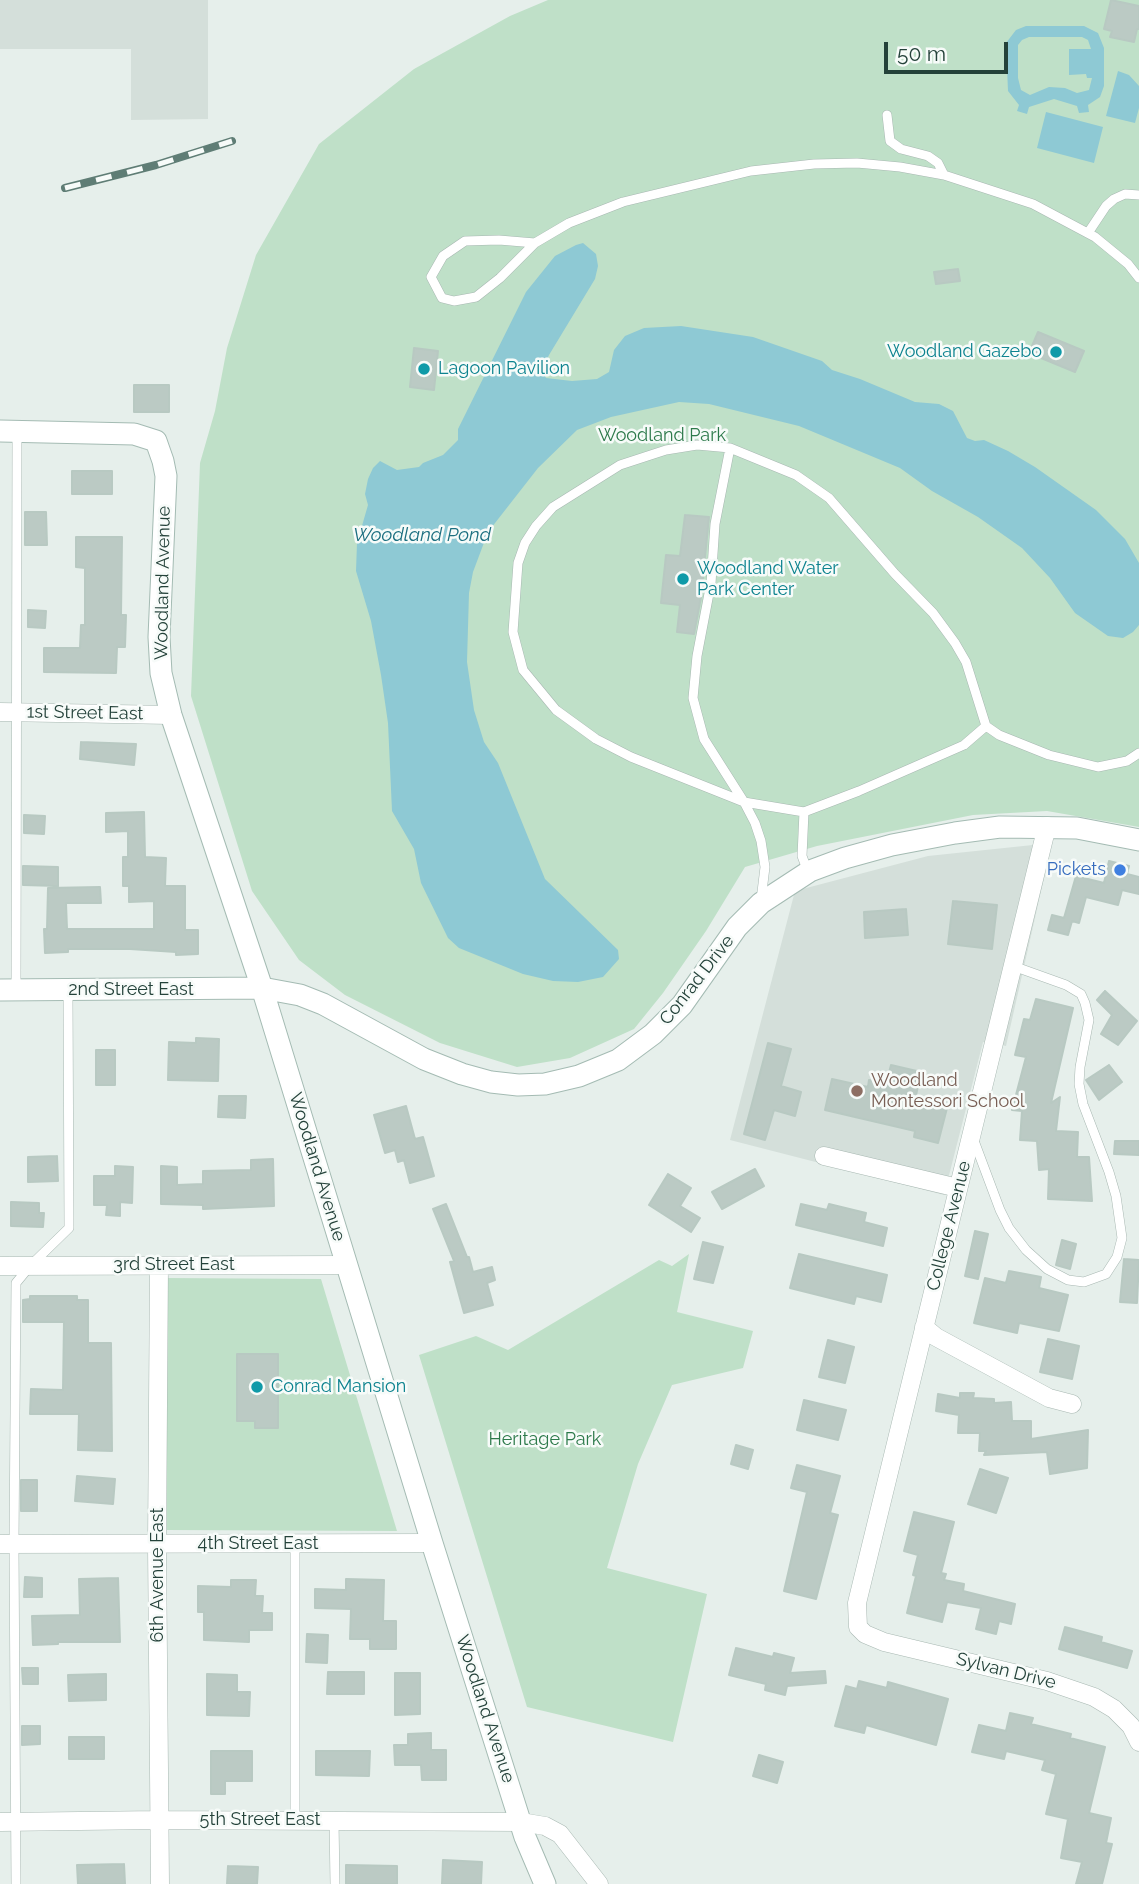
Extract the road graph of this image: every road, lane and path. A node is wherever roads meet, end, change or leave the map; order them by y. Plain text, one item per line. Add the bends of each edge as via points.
1 (887, 115) dead end
2 (944, 175) junction
3 (1139, 195) edge
4 (1088, 233) junction
5 (535, 243) junction
6 (1120, 257) junction
7 (1139, 267) edge
8 (1139, 278) edge
9 (8, 431) edge
10 (730, 448) junction
11 (8, 712) edge
12 (171, 715) junction
13 (986, 726) junction
14 (1139, 753) edge
15 (744, 802) junction
16 (804, 812) junction
17 (1047, 826) junction
18 (1139, 839) edge
19 (808, 872) junction
20 (761, 903) junction
21 (1013, 966) junction
22 (262, 988) junction
23 (8, 990) edge
24 (68, 991) junction
25 (972, 1133) junction
26 (824, 1156) dead end
27 (958, 1188) junction
28 (159, 1265) junction
29 (347, 1265) junction
30 (0, 1266) edge
31 (30, 1266) junction
32 (924, 1328) junction
33 (1072, 1404) dead end
34 (432, 1543) junction
35 (7, 1544) edge
36 (295, 1544) junction
37 (157, 1545) junction
38 (858, 1626) joint
39 (1139, 1742) edge
40 (159, 1820) junction
41 (295, 1820) junction
42 (334, 1820) junction
43 (8, 1821) edge
44 (521, 1822) junction
45 (16, 1884) edge
46 (160, 1884) edge
47 (335, 1884) edge
48 (545, 1884) edge
49 (599, 1884) edge

1 - 2 lane via 890,141 928,156
2 - 4 lane via 1033,204
2 - 5 lane via 857,163 751,171 623,202 569,223
3 - 4 lane via 1114,199
4 - 6 lane
5 - 5 lane via 465,241 443,256 431,277 442,298 476,297
6 - 7 lane
6 - 8 lane
9 - 11 lane
9 - 12 street, Woodland Avenue via 134,434 156,442 166,476 159,637
10 - 13 lane via 796,475 829,498 955,643 966,662
10 - 15 lane via 692,698 704,739
10 - 15 lane via 697,445 638,458 598,477 553,507 525,543 518,563 513,632 523,670 556,710 596,739
11 - 12 street, 1st Street East
11 - 23 lane
12 - 22 street, Woodland Avenue
13 - 14 lane via 1049,755 1098,766 1127,761
13 - 16 lane via 964,745
15 - 16 lane
15 - 20 lane via 755,823 765,867
16 - 19 lane via 802,856
17 - 18 street, Conrad Drive
17 - 19 street, Conrad Drive via 955,833 845,858
17 - 21 street, College Avenue
19 - 20 street, Conrad Drive
20 - 22 street, Conrad Drive via 653,1034 618,1060 545,1084 491,1082 462,1074 424,1059 323,1004
21 - 25 street, College Avenue
21 - 25 lane via 1066,985 1081,994 1085,1003 1088,1027 1079,1084 1116,1196 1122,1238 1106,1274 1084,1282 1069,1280 1047,1269 1026,1250 1000,1210
22 - 24 street, 2nd Street East
22 - 29 street, Woodland Avenue
23 - 24 street, 2nd Street East
24 - 31 lane via 69,1228
25 - 27 street, College Avenue
26 - 27 street
27 - 32 street, College Avenue
28 - 29 street, 3rd Street East
28 - 31 street, 3rd Street East
28 - 37 street, 6th Avenue East
29 - 34 street, Woodland Avenue
30 - 31 street, 3rd Street East
31 - 35 lane via 16,1283
32 - 33 street via 1049,1398
32 - 38 street, College Avenue via 857,1603
34 - 36 street, 4th Street East
34 - 44 street, Woodland Avenue
35 - 37 street, 4th Street East
35 - 43 lane
36 - 37 street, 4th Street East
36 - 41 lane
37 - 40 street, 6th Avenue East
38 - 39 street, Sylvan Drive via 884,1642 1048,1681 1094,1697 1131,1726
40 - 41 street, 5th Street East
40 - 43 street, 5th Street East
40 - 46 street, 6th Avenue East
41 - 42 street, 5th Street East
42 - 44 street, 5th Street East
42 - 47 lane
43 - 45 lane
44 - 48 street, Woodland Avenue
44 - 49 street via 560,1834

